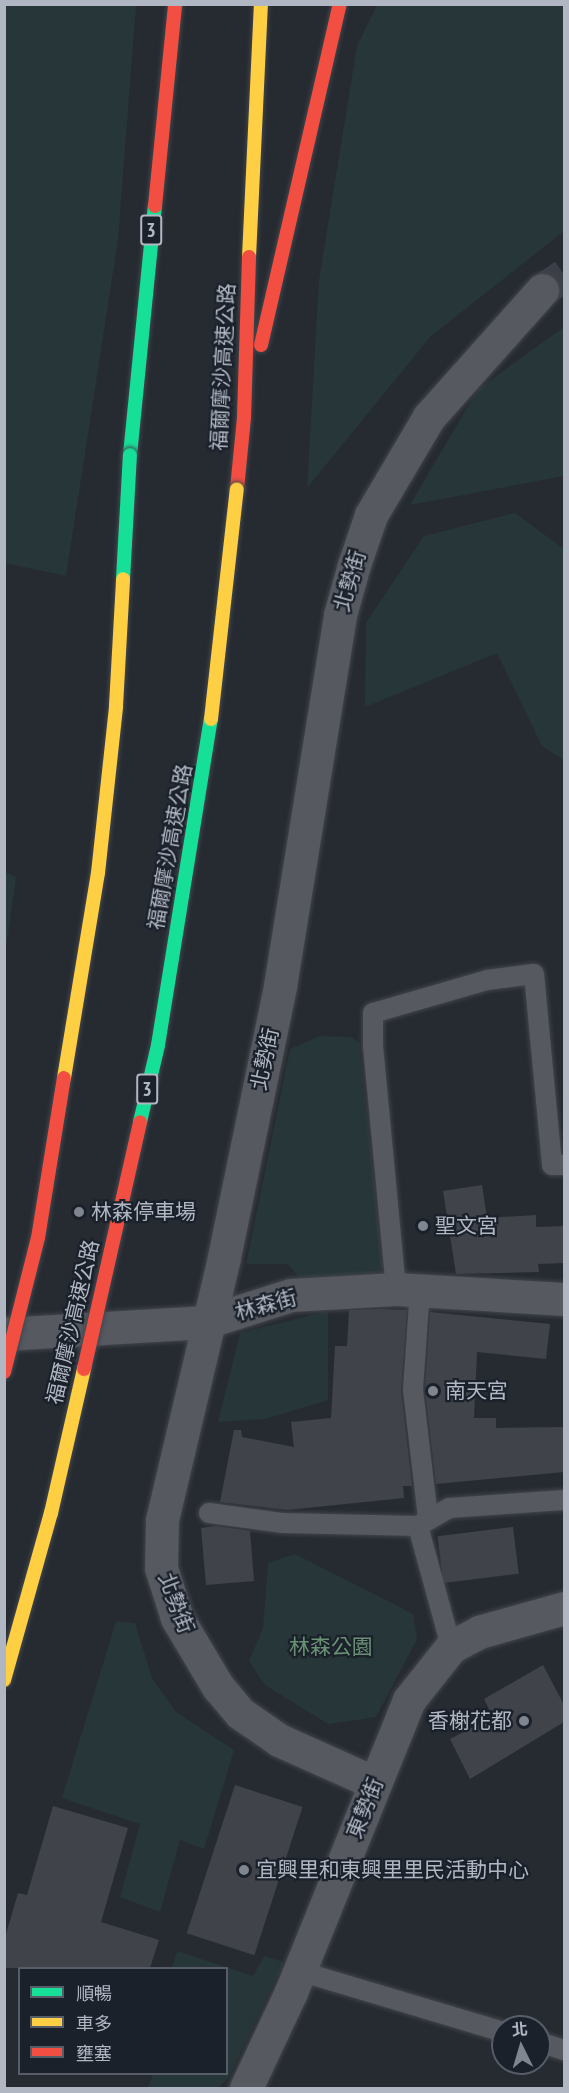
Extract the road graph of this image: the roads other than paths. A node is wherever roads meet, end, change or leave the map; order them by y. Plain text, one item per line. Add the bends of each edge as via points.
1 (175, 4) edge
2 (261, 4) edge
3 (340, 4) edge
4 (542, 290) tunnel mouth
5 (244, 417) junction
6 (564, 1165) edge
7 (408, 1289) junction
8 (564, 1299) edge
9 (206, 1322) junction
10 (4, 1334) edge
11 (4, 1372) edge
12 (564, 1500) edge
13 (209, 1513) dead end
14 (423, 1522) junction
15 (564, 1608) edge
16 (451, 1647) junction
17 (4, 1680) edge
18 (375, 1783) junction
19 (299, 1971) junction
20 (491, 2028) edge
21 (246, 2088) edge

1 - 11 highway, 3, bridge via 130,455 116,706 98,873 38,1238
2 - 5 highway, 福爾摩沙高速公路 / 3
3 - 5 highway
4 - 9 street, 北勢街 via 429,417 371,515 354,565 340,615 280,986 224,1257
5 - 17 highway, 福爾摩沙高速公路 / 3, bridge via 206,761 158,1045 51,1513
6 - 7 lane via 552,1165 534,974 488,980 373,1013 373,1046
7 - 8 street, 林森街
7 - 9 street, 林森街 via 291,1295
7 - 14 lane
9 - 10 street, 林森街
9 - 18 street, 北勢街 via 162,1520 161,1568 177,1618 218,1687 240,1713 279,1740
12 - 14 lane via 448,1508
13 - 14 lane via 283,1523
14 - 16 lane
15 - 16 street, 東勢街 via 479,1632
16 - 18 street, 東勢街 via 409,1700
18 - 19 street, 東勢街
19 - 20 lane
19 - 21 street, 東勢街

